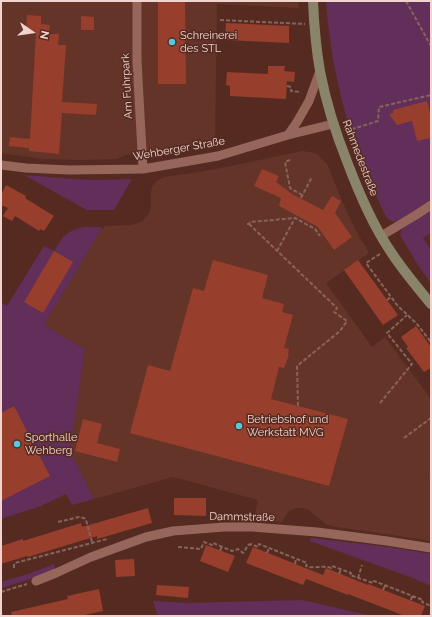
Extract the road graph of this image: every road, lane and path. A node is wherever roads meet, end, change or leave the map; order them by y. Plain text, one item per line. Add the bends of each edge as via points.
1 (137, 1) edge
2 (313, 1) edge
3 (406, 1) edge
4 (220, 20) dead end
5 (299, 24) dead end
6 (431, 46) edge
7 (320, 71) junction
8 (287, 86) dead end
9 (300, 92) dead end
10 (431, 96) edge
11 (333, 124) junction
12 (350, 130) dead end
13 (288, 136) junction
14 (290, 160) dead end
15 (1, 165) edge
16 (143, 170) junction
17 (312, 177) dead end
18 (302, 195) junction
19 (301, 198) dead end
20 (431, 205) edge
21 (295, 218) junction
22 (320, 236) dead end
23 (381, 236) junction
24 (277, 250) junction
25 (372, 260) dead end
26 (371, 270) junction
27 (367, 272) dead end
28 (391, 297) junction
29 (387, 300) dead end
30 (431, 304) edge
31 (408, 315) junction
32 (431, 342) edge
33 (380, 403) dead end
34 (298, 406) dead end
35 (431, 418) edge
36 (404, 438) dead end
37 (58, 522) dead end
38 (248, 540) dead end
39 (73, 543) dead end
40 (249, 544) junction
41 (222, 546) junction
42 (74, 547) junction
43 (179, 548) dead end
44 (269, 548) junction
45 (431, 548) edge
46 (220, 551) dead end
47 (43, 552) dead end
48 (267, 553) dead end
49 (44, 556) junction
50 (296, 559) junction
51 (14, 560) dead end
52 (15, 563) junction
53 (295, 564) dead end
54 (362, 565) dead end
55 (14, 568) dead end
56 (341, 569) junction
57 (339, 574) dead end
58 (358, 578) junction
59 (36, 582) joint
60 (385, 586) junction
61 (383, 590) dead end
62 (1, 592) edge
63 (412, 596) junction
64 (410, 600) dead end
65 (431, 606) edge

1 - 16 street, Am Fuhrpark via 137,61
2 - 7 main road, Rahmedestraße
3 - 6 path
4 - 5 path
7 - 11 main road, Rahmedestraße
7 - 13 street via 307,105
8 - 9 path via 291,87 291,91
10 - 12 path via 379,107 378,121
11 - 13 street, Wehberger Straße
11 - 23 main road, Rahmedestraße via 354,180
13 - 16 street, Wehberger Straße via 218,156
14 - 18 path via 285,162 290,188
15 - 16 street, Wehberger Straße via 69,170
17 - 18 path
18 - 19 path
20 - 23 street
21 - 22 path via 315,229
21 - 24 path
21 - 24 path via 248,224
23 - 30 main road, Rahmedestraße
24 - 34 path via 336,308 334,312 347,321 340,332 297,366
25 - 26 path via 366,263
26 - 27 path
26 - 28 path
28 - 29 path
28 - 31 path
31 - 32 path
31 - 33 path via 387,333 412,364
35 - 36 path
37 - 42 path via 79,517 86,520 92,542
38 - 40 path
39 - 42 path
40 - 41 path via 243,553
40 - 44 path
41 - 43 path via 204,542 201,549
41 - 46 path
42 - 49 path
44 - 48 path
44 - 50 path
45 - 59 street, Dammstraße via 317,532 249,527 173,531 146,537 91,557
47 - 49 path
49 - 52 path
50 - 53 path
50 - 56 path via 310,567 332,566
51 - 52 path
52 - 55 path
54 - 58 path
56 - 57 path
56 - 58 path
58 - 60 path
59 - 62 path
60 - 61 path
60 - 63 path
63 - 64 path
63 - 65 path

